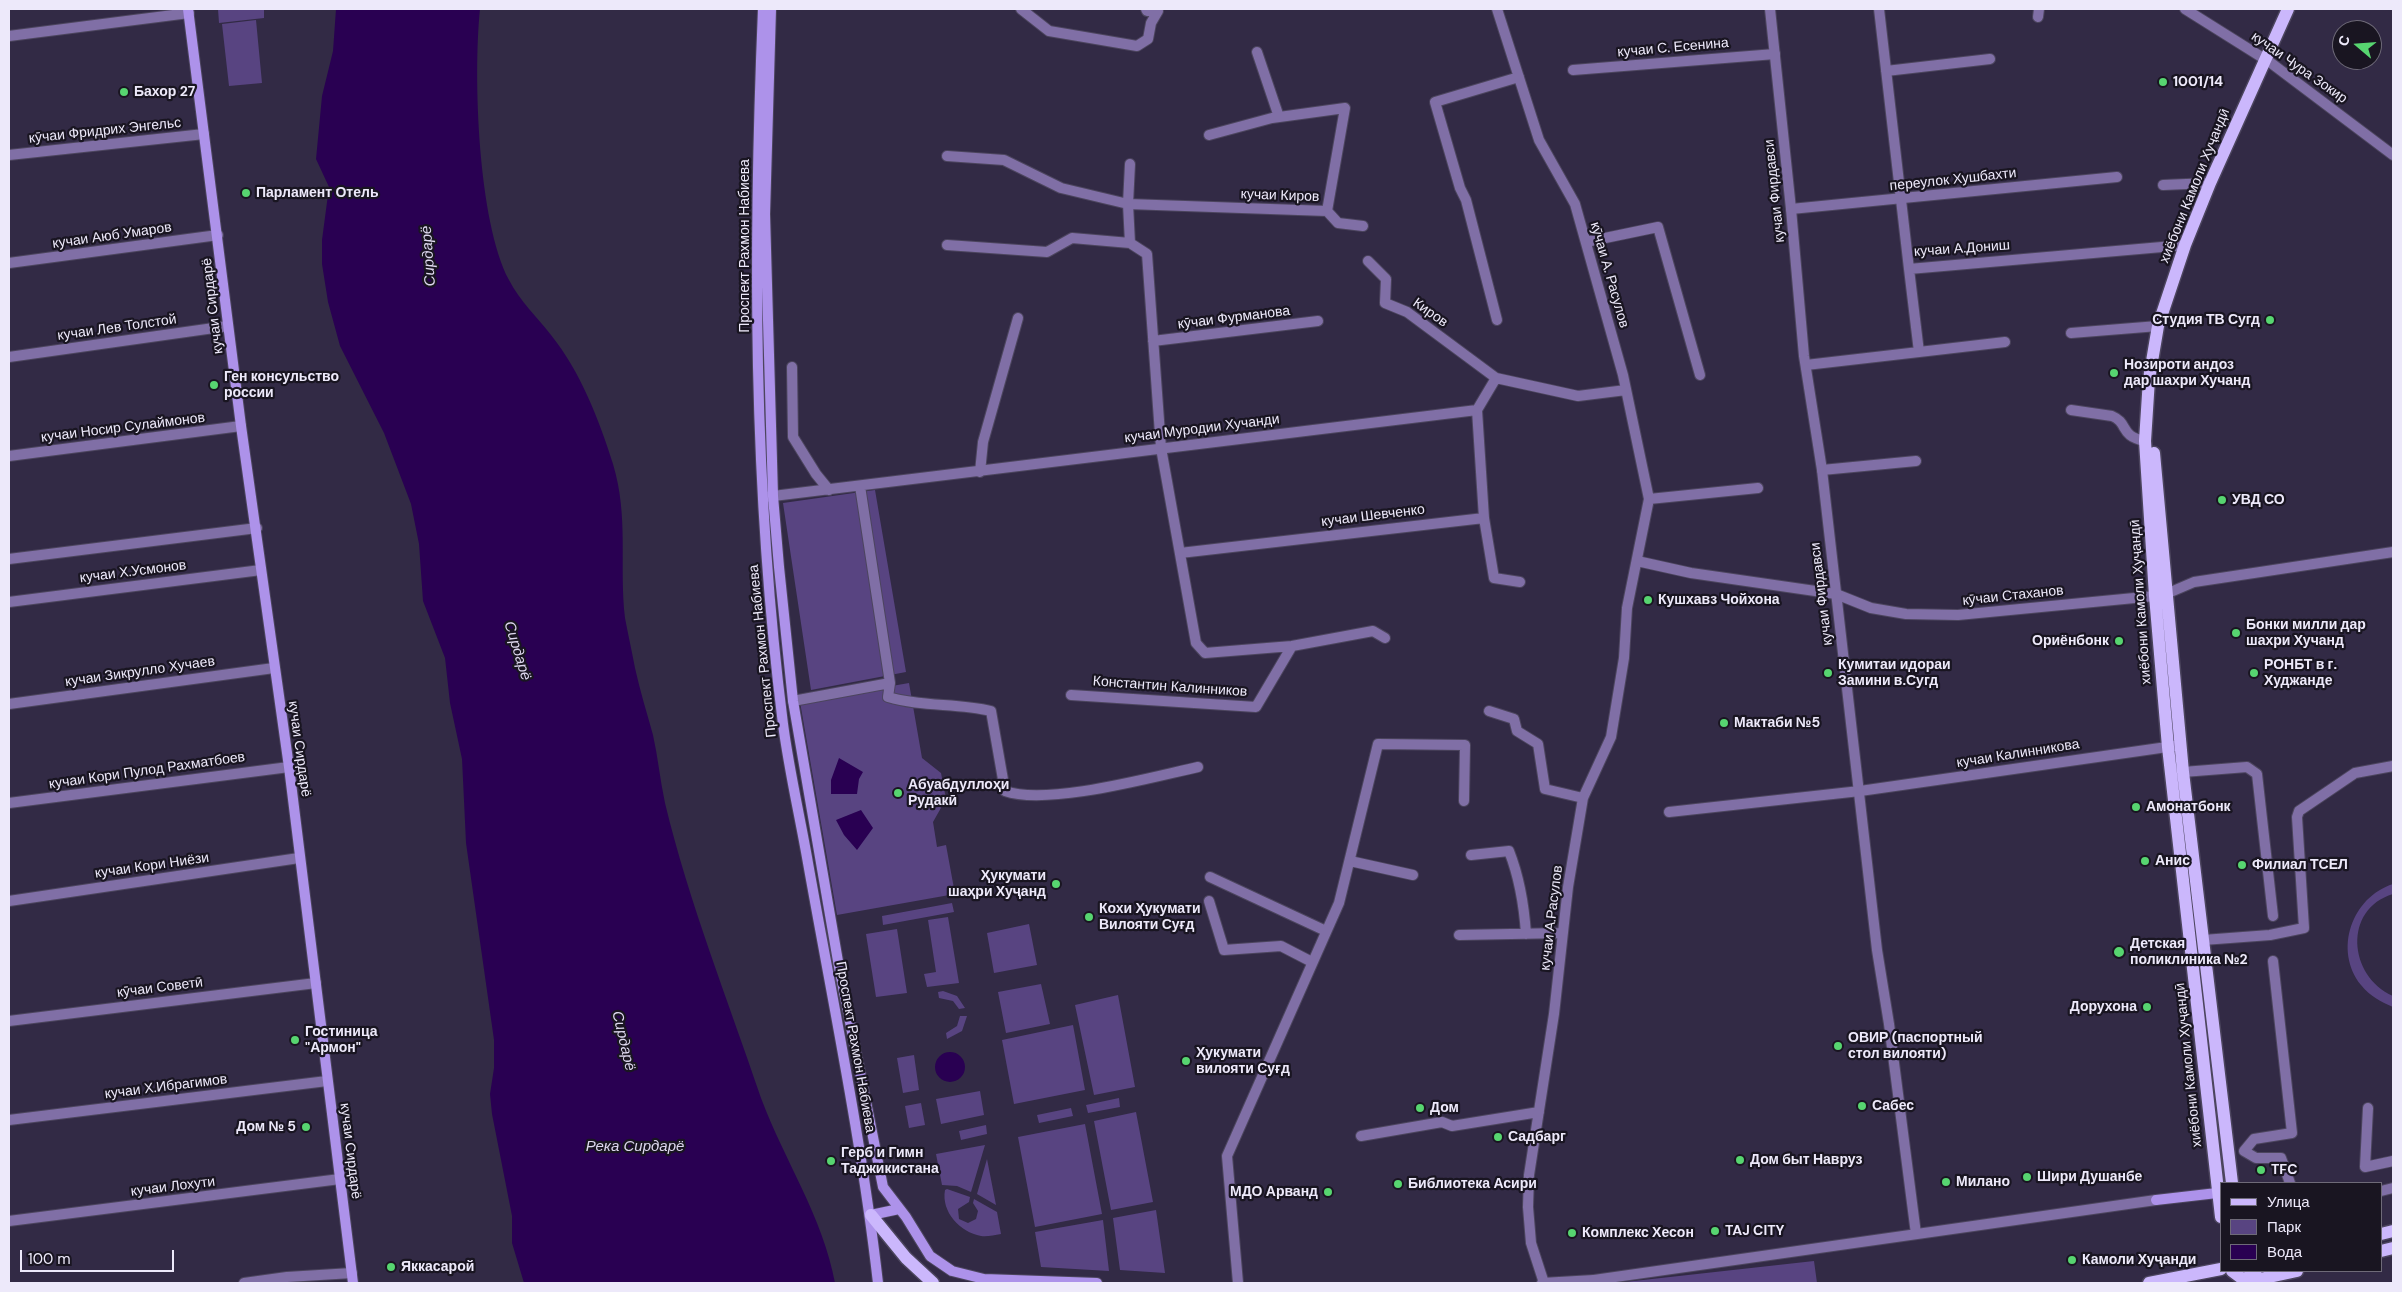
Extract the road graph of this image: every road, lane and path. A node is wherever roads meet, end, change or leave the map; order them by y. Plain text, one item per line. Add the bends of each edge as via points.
1 (764, 9) edge
2 (771, 9) edge
3 (1021, 9) edge
4 (1146, 9) edge
5 (1497, 9) edge
6 (1770, 9) edge
7 (1879, 9) edge
8 (2186, 9) edge
9 (2288, 9) edge
10 (2296, 9) edge
11 (188, 11) edge
12 (9, 36) edge
13 (1257, 52) dead end
14 (1774, 54) junction
15 (1990, 59) dead end
16 (2268, 61) junction
17 (1573, 70) dead end
18 (1886, 71) junction
19 (1519, 77) junction
20 (1278, 117) junction
21 (204, 134) junction
22 (1209, 135) dead end
23 (2393, 155) edge
24 (9, 156) edge
25 (947, 156) dead end
26 (1130, 164) dead end
27 (2118, 177) dead end
28 (2210, 183) junction
29 (2163, 185) dead end
30 (1901, 200) junction
31 (1128, 204) junction
32 (1791, 209) junction
33 (1327, 211) junction
34 (1363, 226) dead end
35 (218, 235) junction
36 (1586, 242) junction
37 (1130, 243) junction
38 (947, 245) dead end
39 (2185, 245) junction
40 (1368, 261) dead end
41 (9, 263) edge
42 (1910, 269) junction
43 (1018, 318) dead end
44 (1498, 320) dead end
45 (1318, 321) dead end
46 (228, 326) junction
47 (2158, 326) junction
48 (2071, 333) dead end
49 (1153, 341) junction
50 (2005, 342) dead end
51 (1918, 352) junction
52 (9, 357) edge
53 (1806, 364) junction
54 (792, 368) dead end
55 (1700, 375) dead end
56 (1496, 378) junction
57 (1626, 390) junction
58 (1477, 410) junction
59 (2071, 410) dead end
60 (241, 426) junction
61 (2145, 441) junction
62 (1161, 448) junction
63 (9, 456) edge
64 (1916, 461) dead end
65 (1822, 470) junction
66 (980, 472) junction
67 (860, 486) junction
68 (1758, 488) dead end
69 (829, 490) junction
70 (773, 496) junction
71 (762, 497) junction
72 (1648, 499) junction
73 (1484, 518) junction
74 (257, 528) junction
75 (2393, 552) edge
76 (1180, 553) junction
77 (9, 559) edge
78 (1637, 561) junction
79 (262, 570) junction
80 (1520, 582) dead end
81 (1836, 594) junction
82 (2160, 595) junction
83 (9, 602) edge
84 (1385, 638) dead end
85 (1292, 646) junction
86 (274, 668) junction
87 (890, 683) junction
88 (1071, 695) dead end
89 (793, 701) junction
90 (9, 704) edge
91 (1489, 710) dead end
92 (2174, 746) junction
93 (288, 766) junction
94 (2393, 766) edge
95 (1198, 767) dead end
96 (2182, 772) junction
97 (1860, 791) junction
98 (1583, 798) junction
99 (1464, 801) dead end
100 (9, 803) edge
101 (1669, 812) dead end
102 (1471, 855) dead end
103 (300, 858) junction
104 (1350, 861) junction
105 (1413, 875) dead end
106 (1210, 877) dead end
107 (9, 900) edge
108 (1209, 901) dead end
109 (2273, 916) dead end
110 (1326, 931) junction
111 (1563, 933) junction
112 (1526, 934) junction
113 (1459, 935) dead end
114 (2203, 940) junction
115 (2273, 961) dead end
116 (1312, 962) junction
117 (316, 982) junction
118 (9, 1021) edge
119 (327, 1080) junction
120 (2368, 1108) dead end
121 (1539, 1112) junction
122 (9, 1120) edge
123 (1360, 1136) dead end
124 (2244, 1151) junction
125 (2229, 1153) junction
126 (2393, 1161) edge
127 (340, 1179) junction
128 (2232, 1182) edge
129 (2290, 1182) edge
130 (2217, 1193) junction
131 (2156, 1200) joint
132 (899, 1208) junction
133 (2220, 1211) edge
134 (871, 1215) junction
135 (9, 1221) edge
136 (1916, 1234) junction
137 (2220, 1269) edge
138 (2234, 1272) edge
139 (2292, 1272) edge
140 (353, 1278) edge
141 (2254, 1280) edge
142 (1594, 1282) edge
143 (244, 1283) edge
144 (878, 1283) edge
145 (933, 1283) edge
146 (1097, 1283) edge
147 (1238, 1283) edge
148 (1543, 1283) edge
149 (2149, 1283) edge

1 - 71 main road, Проспект Рахмон Набиева via 758,238
2 - 70 main road, Проспект Рахмон Набиева via 765,214
3 - 4 street via 1049,31 1137,46 1148,39 1151,23 1158,11
5 - 19 street, кӯчаи А. Расулов
6 - 14 street, кучаи Фирдавси
7 - 18 street, кучаи А.Дониш
8 - 16 street, кучаи Чура Зокир
9 - 16 main road, хиёбони Камоли Хуҷандӣ
10 - 16 main road, хиёбони Камоли Хуҷандӣ
11 - 12 street
11 - 21 main road, кучаи Сирдарё
13 - 20 street
14 - 17 street, кучаи С. Есенина
14 - 32 street, кучаи Фирдавси
15 - 18 street
16 - 23 street, кучаи Чура Зокир
16 - 28 main road, хиёбони Камоли Хуҷандӣ
16 - 82 main road, хиёбони Камоли Хуҷандӣ via 2194,244 2167,325 2157,373 2154,443
18 - 30 street, кучаи А.Дониш
19 - 36 street, кӯчаи А. Расулов via 1539,140 1574,204
19 - 44 street via 1435,102 1466,200
20 - 22 street
20 - 33 street, кучаи Киров via 1345,108
21 - 24 street, кӯчаи Фридрих Энгельс
21 - 35 main road, кучаи Сирдарё
25 - 31 street, кучаи Киров via 1004,160 1062,188
26 - 31 street
27 - 30 street, переулок Хушбахти
28 - 29 street
28 - 39 main road, хиёбони Камоли Хуҷандӣ
30 - 32 street, переулок Хушбахти
30 - 42 street, кучаи А.Дониш
31 - 33 street, кучаи Киров
31 - 37 street
32 - 53 street, кучаи Фирдавси
33 - 34 street via 1338,223
35 - 41 street, кучаи Аюб Умаров
35 - 46 main road, кучаи Сирдарё
36 - 55 street via 1658,227
36 - 57 street, кӯчаи А. Расулов
37 - 38 street via 1072,238 1047,252
37 - 49 street via 1147,254
39 - 42 street, кучаи А.Дониш
39 - 47 main road, хиёбони Камоли Хуҷандӣ
40 - 56 street, Киров via 1386,279 1386,303 1407,312
42 - 51 street
43 - 66 street via 983,442
45 - 49 street, кӯчаи Фурманова
46 - 52 street, кучаи Лев Толстой
46 - 60 main road, кучаи Сирдарё
47 - 48 street
47 - 61 main road, хиёбони Камоли Хуҷандӣ via 2149,379
49 - 62 street
50 - 51 street
51 - 53 street
53 - 65 street, кучаи Фирдавси
54 - 69 street via 793,437
56 - 57 street via 1578,396
56 - 58 street
57 - 72 street, кӯчаи А. Расулов
58 - 62 street, кучаи Муродии Хучанди
58 - 73 street
59 - 61 street via 2112,416 2118,419 2126,435
60 - 63 street, кучаи Носир Сулаймонов
60 - 74 main road, кучаи Сирдарё
61 - 82 main road, хиёбони Камоли Хуҷандӣ
62 - 66 street, кучаи Муродии Хучанди
62 - 76 street
64 - 65 street
65 - 81 street, кучаи Фирдавси
66 - 67 street, кучаи Муродии Хучанди
67 - 69 street, кучаи Муродии Хучанди
67 - 87 street
68 - 72 street
69 - 70 street, кучаи Муродии Хучанди
70 - 71 street, кучаи Муродии Хучанди
70 - 89 main road, Проспект Рахмон Набиева
71 - 134 main road, Проспект Рахмон Набиева via 783,726
72 - 78 street, кӯчаи А. Расулов
73 - 76 street, кучаи Шевченко
73 - 80 street via 1494,578
74 - 77 street, кучаи Х.Усмонов
74 - 79 main road, кучаи Сирдарё
75 - 82 street, кӯчаи Стаханов via 2194,582
76 - 85 street via 1196,643 1204,653
78 - 81 street, кӯчаи Стаханов via 1691,573
78 - 98 street, кучаи А.Расулов via 1627,608 1624,658 1611,737
79 - 83 street, кучаи Х.Усмонов
79 - 86 main road, кучаи Сирдарё
81 - 82 street, кӯчаи Стаханов via 1871,608 1906,614 1958,615
81 - 97 street, кучаи Фирдавси
82 - 92 main road, хиёбони Камоли Хуҷандӣ
84 - 85 street via 1373,631
85 - 88 street, Константин Калинников via 1256,707
86 - 90 street, кучаи Зикрулло Хучаев
86 - 93 main road, кучаи Сирдарё
87 - 89 street
87 - 95 street via 888,697 905,702 969,706 991,711 1005,791 1015,794 1035,796 1090,789
89 - 132 main road, Проспект Рахмон Набиева via 839,967 883,1186
91 - 98 street via 1514,719 1517,731 1538,744 1545,789
92 - 96 main road, хиёбони Камоли Хуҷандӣ
92 - 97 street, кучаи Калинникова
92 - 130 main road, хиёбони Камоли Хуҷандӣ
93 - 100 street, кучаи Кори Пулод Рахматбоев
93 - 103 main road, кучаи Сирдарё
94 - 114 street via 2355,773 2299,811 2296,817 2304,928 2270,935
96 - 109 street via 2247,767 2257,774
96 - 114 main road, хиёбони Камоли Хуҷандӣ
97 - 101 street, кучаи Калинникова
97 - 136 street, кучаи Фирдавси via 1877,950
98 - 111 street, кучаи А.Расулов
99 - 104 street via 1465,745 1378,744
102 - 112 street via 1509,851 1518,873
103 - 107 street, кучаи Кори Ниёзи
103 - 117 main road, кучаи Сирдарё
104 - 105 street
104 - 110 street via 1339,903
106 - 110 street
108 - 116 street via 1224,950 1281,946
110 - 116 street
111 - 112 street
111 - 121 street, кучаи А.Расулов
112 - 113 street
114 - 125 main road, хиёбони Камоли Хуҷандӣ
115 - 124 street via 2292,1133 2254,1139
116 - 147 street via 1227,1156
117 - 118 street, кӯчаи Советӣ
117 - 119 main road, кучаи Сирдарё
119 - 122 street, кучаи Х.Ибрагимов
119 - 127 main road, кучаи Сирдарё
120 - 126 street via 2365,1168
121 - 123 street via 1452,1126 1442,1122
121 - 148 street, кучаи А.Расулов via 1529,1174 1528,1207 1531,1243
124 - 125 street
124 - 129 street via 2256,1158 2281,1158
125 - 128 main road, хиёбони Камоли Хуҷандӣ
127 - 135 street, кучаи Лохути
127 - 140 main road, кучаи Сирдарё
130 - 131 main road
130 - 133 main road, хиёбони Камоли Хуҷандӣ
131 - 136 street
132 - 134 main road
132 - 146 main road, Проспект Рахмон Набиева via 930,1256 952,1271 984,1279
134 - 144 main road, Проспект Рахмон Набиева
134 - 145 main road via 906,1258
136 - 142 street
137 - 149 main road
138 - 141 main road
139 - 141 main road
140 - 143 street via 287,1277
142 - 148 street

